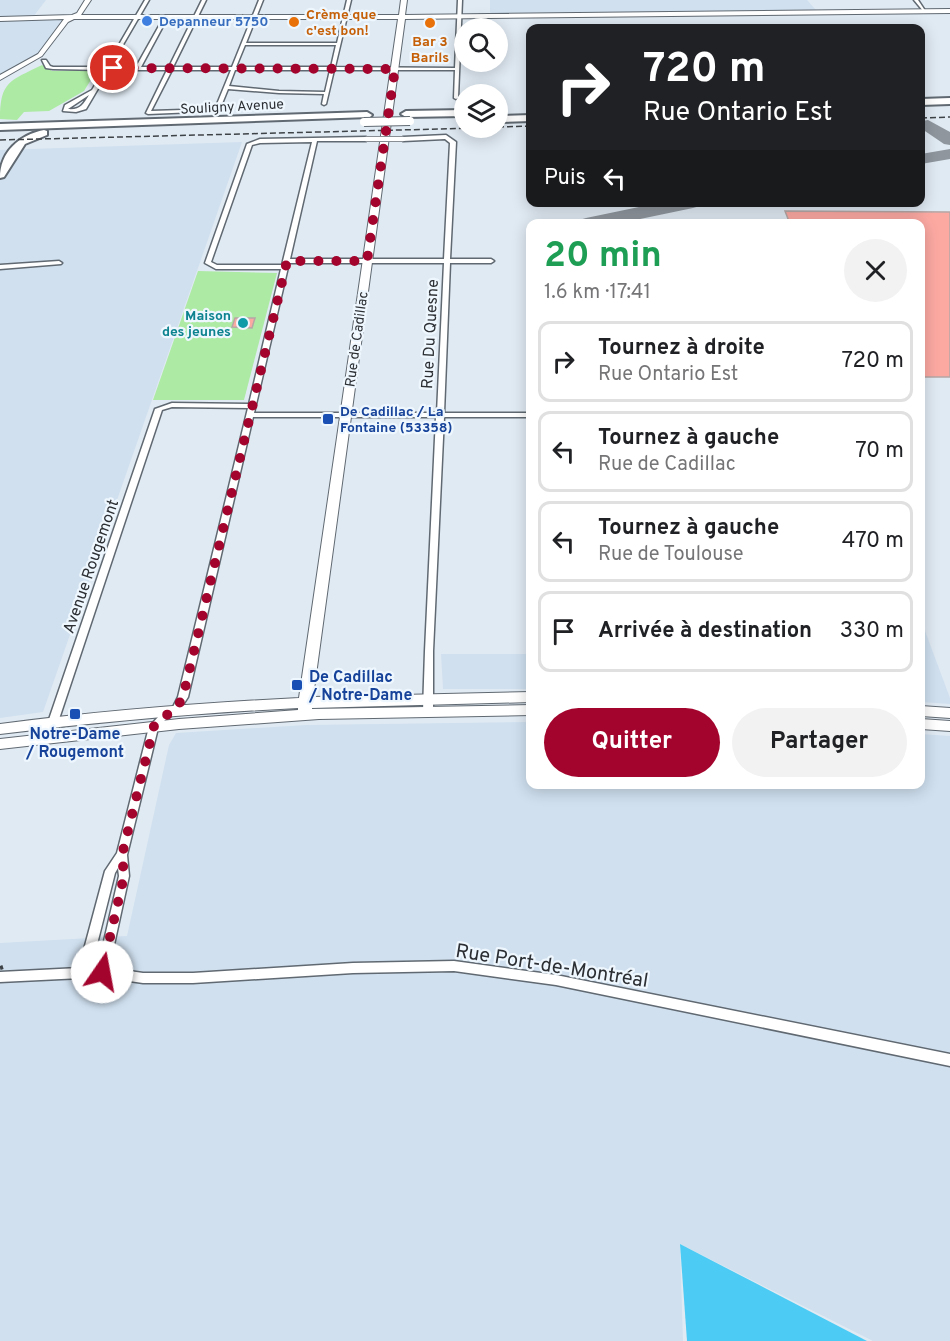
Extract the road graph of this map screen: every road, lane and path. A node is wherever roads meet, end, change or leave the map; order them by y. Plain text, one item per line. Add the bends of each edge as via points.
1 (88, 0) edge
2 (147, 0) edge
3 (204, 0) edge
4 (261, 0) edge
5 (349, 0) edge
6 (404, 0) edge
7 (460, 0) edge
8 (916, 0) edge
9 (925, 11) junction
10 (950, 11) edge
11 (75, 17) junction
12 (137, 17) junction
13 (166, 17) junction
14 (195, 17) junction
15 (254, 17) junction
16 (345, 17) junction
17 (402, 17) junction
18 (459, 17) junction
19 (0, 19) edge
20 (65, 36) dead end
21 (243, 44) junction
22 (339, 44) junction
23 (47, 58) joint
24 (106, 68) junction
25 (138, 68) junction
26 (170, 68) junction
27 (234, 68) junction
28 (333, 68) junction
29 (395, 69) junction
30 (454, 69) edge
31 (0, 78) edge
32 (2, 87) dead end
33 (226, 87) junction
34 (93, 91) junction
35 (327, 93) junction
36 (950, 101) edge
37 (925, 102) edge
38 (324, 104) dead end
39 (950, 107) edge
40 (925, 109) edge
41 (508, 112) edge
42 (526, 112) edge
43 (454, 114) edge
44 (408, 117) junction
45 (526, 118) edge
46 (454, 119) edge
47 (508, 119) edge
48 (0, 120) edge
49 (113, 127) junction
50 (0, 128) edge
51 (315, 140) junction
52 (0, 176) edge
53 (367, 261) junction
54 (448, 261) junction
55 (491, 261) dead end
56 (59, 263) dead end
57 (287, 264) junction
58 (0, 267) edge
59 (251, 410) junction
60 (345, 415) junction
61 (526, 415) edge
62 (441, 416) junction
63 (526, 697) edge
64 (428, 705) junction
65 (305, 708) junction
66 (176, 709) junction
67 (526, 710) edge
68 (925, 711) edge
69 (950, 713) edge
70 (53, 722) junction
71 (925, 724) edge
72 (154, 726) junction
73 (950, 726) edge
74 (0, 729) edge
75 (48, 737) junction
76 (0, 744) edge
77 (122, 855) junction
78 (84, 972) junction
79 (102, 972) junction
80 (0, 976) edge
81 (950, 1060) edge

1 - 11 main road
2 - 12 street
3 - 14 street
4 - 15 street
5 - 16 street
6 - 17 main road, Rue de Cadillac
7 - 18 street
8 - 9 street
9 - 10 main road
9 - 18 main road
11 - 12 main road
11 - 19 main road
11 - 20 main road
11 - 31 main road via 66,21 40,55
12 - 13 main road
12 - 24 street
13 - 14 main road
13 - 25 street
14 - 15 main road
14 - 26 street
15 - 16 main road
15 - 21 street
16 - 17 main road
16 - 22 street
17 - 18 main road
17 - 29 main road, Rue de Cadillac
21 - 22 street
21 - 27 street
22 - 28 street
23 - 24 street via 51,68
23 - 32 main road
24 - 25 street
24 - 34 street
25 - 26 street
26 - 27 street
26 - 33 street via 148,113 217,110
27 - 28 street
27 - 33 street
28 - 29 street
28 - 35 street
29 - 30 street
29 - 53 main road, Rue de Cadillac
33 - 35 street
34 - 34 street via 67,106 65,110 82,109
35 - 38 street
36 - 37 highway
39 - 40 highway
41 - 42 highway
43 - 44 highway, Souligny Avenue
44 - 46 highway, Souligny Avenue
44 - 49 highway, Souligny Avenue, bridge
45 - 47 highway
48 - 49 highway
49 - 50 highway, Souligny Avenue
49 - 52 highway via 26,137
51 - 54 street, Rue Du Quesne, bridge via 451,138
51 - 57 street
51 - 57 street via 249,145 209,261 210,266
53 - 54 street
53 - 57 street
53 - 60 main road, Rue de Cadillac
54 - 55 street
54 - 62 street, Rue Du Quesne
56 - 58 street
57 - 59 street
59 - 60 street
59 - 66 street via 183,697
59 - 70 street, Avenue Rougemont via 172,405 162,407 158,413
60 - 62 street
60 - 65 main road, Rue de Cadillac
61 - 62 street
62 - 64 street, Rue Du Quesne
63 - 64 main road
64 - 65 main road
64 - 67 main road
65 - 66 main road
65 - 72 main road
66 - 70 main road
66 - 72 street
68 - 69 main road
70 - 74 main road
70 - 75 street, Avenue Rougemont
71 - 73 main road
72 - 75 main road
72 - 77 street
75 - 76 main road
77 - 78 street via 110,871
77 - 79 street via 124,876
78 - 79 street, Rue Port-de-Montréal
78 - 80 street, Rue Port-de-Montréal
79 - 81 street, Rue Port-de-Montréal via 143,978 194,978 454,966 556,980

